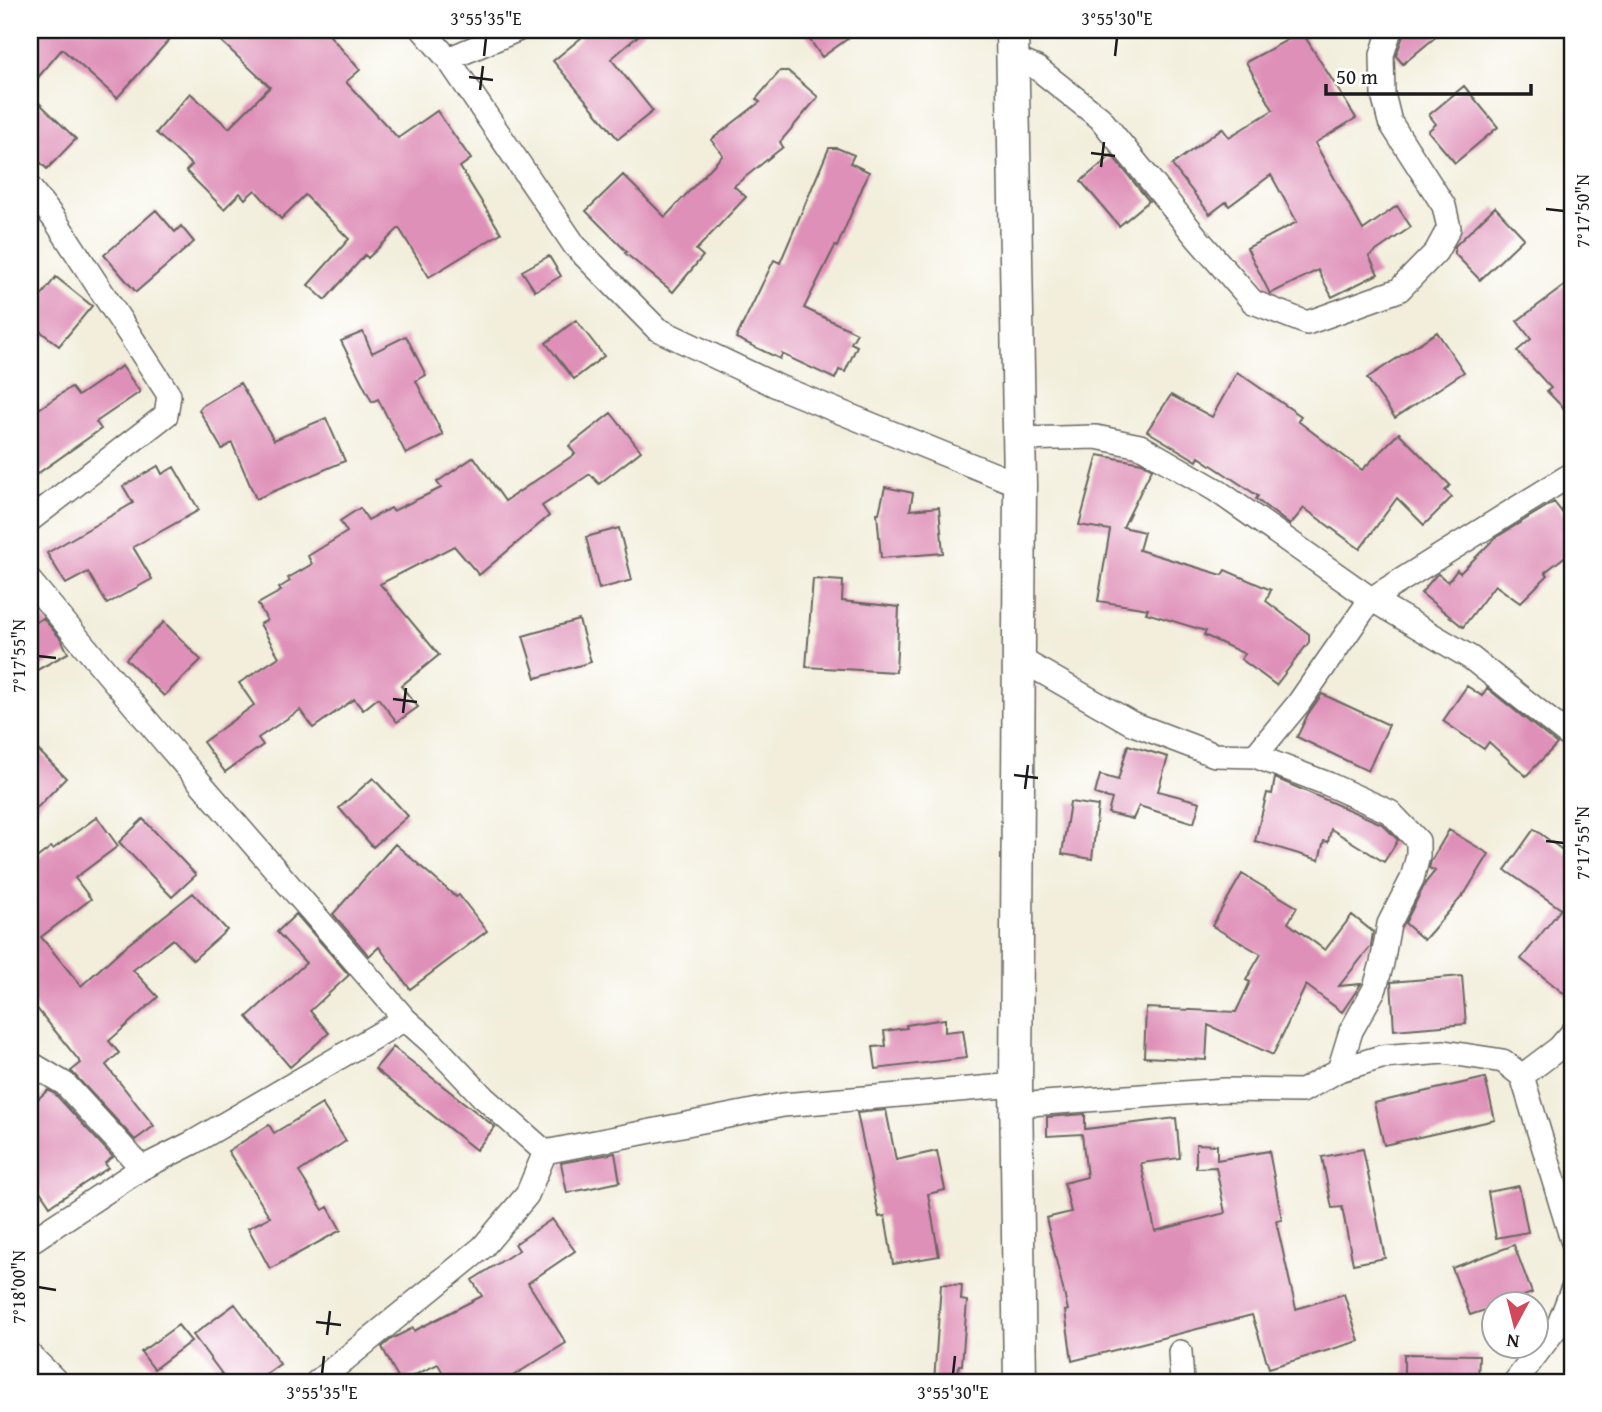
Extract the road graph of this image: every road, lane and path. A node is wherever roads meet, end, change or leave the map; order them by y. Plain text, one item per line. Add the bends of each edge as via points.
1 (423, 30) edge
2 (517, 30) edge
3 (1390, 30) edge
4 (1012, 44) edge
5 (448, 59) junction
6 (30, 188) edge
7 (1020, 439) junction
8 (1572, 474) edge
9 (1020, 485) junction
10 (30, 520) edge
11 (30, 581) edge
12 (1371, 598) junction
13 (1020, 659) junction
14 (1572, 738) edge
15 (1255, 756) junction
16 (405, 1019) junction
17 (1572, 1033) edge
18 (30, 1063) edge
19 (1339, 1070) junction
20 (1522, 1076) junction
21 (1016, 1095) junction
22 (545, 1152) junction
23 (142, 1168) junction
24 (1572, 1240) edge
25 (30, 1242) edge
26 (1572, 1290) edge
27 (1181, 1352) dead end
28 (30, 1355) edge
29 (57, 1382) edge
30 (317, 1382) edge
31 (1020, 1382) edge
32 (1182, 1382) edge
33 (1515, 1382) edge

1 - 5 street
2 - 5 street
3 - 4 street via 1382,55 1383,94 1390,122 1444,206 1449,228 1436,252 1399,290 1307,323 1253,302 1100,118
4 - 7 main road
5 - 9 street via 575,246 657,329 779,387
6 - 10 street via 169,395 166,415
7 - 9 main road
7 - 12 street via 1096,438 1140,446 1216,489
8 - 12 street
9 - 13 main road
11 - 16 street
12 - 14 street via 1471,658
12 - 15 street via 1298,704
13 - 15 street via 1130,723 1215,755
13 - 21 main road
15 - 19 street via 1390,812 1418,841 1419,856 1389,924 1375,988 1351,1031
16 - 22 street
16 - 23 street
17 - 20 street
18 - 23 street via 65,1084
19 - 20 street via 1381,1058 1444,1052 1503,1061
19 - 21 street via 1302,1091
20 - 24 street
21 - 22 street via 783,1105
21 - 31 main road
22 - 30 street via 527,1195 482,1247
23 - 25 street
26 - 33 street via 1559,1324
27 - 32 street
28 - 29 street

